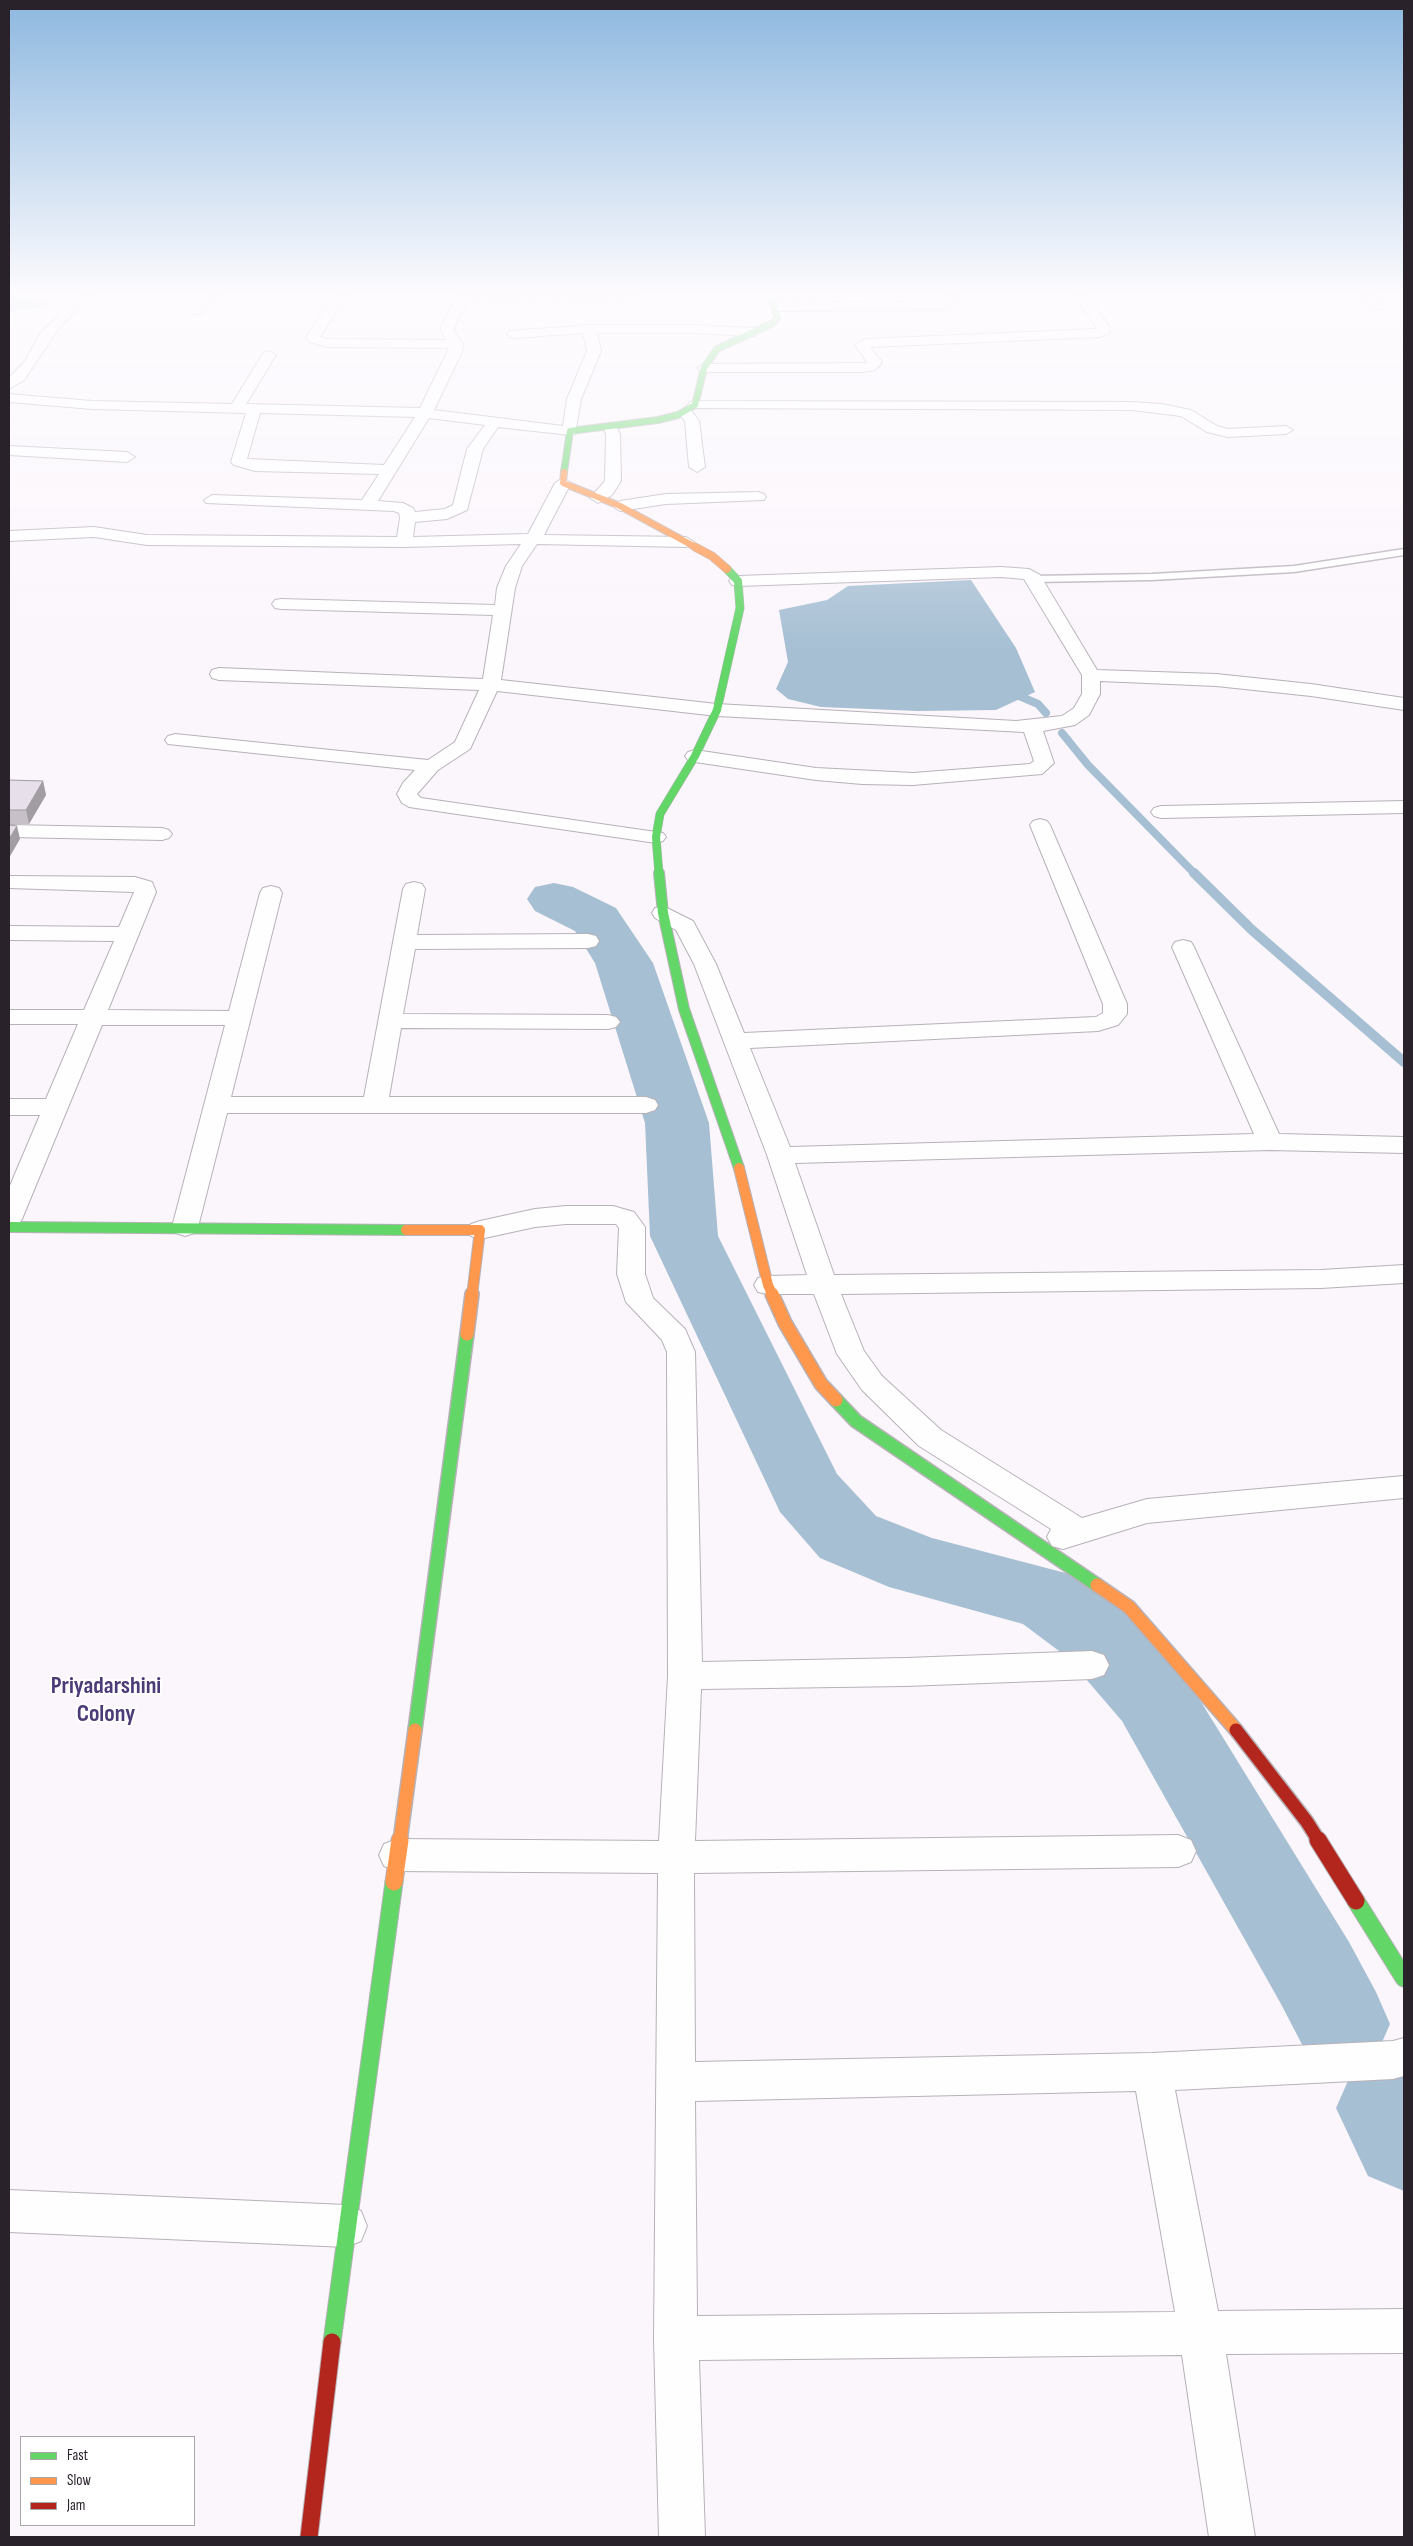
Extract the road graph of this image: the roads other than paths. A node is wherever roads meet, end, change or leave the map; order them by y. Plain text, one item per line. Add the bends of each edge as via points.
1 (425, 413) edge
2 (253, 414) edge
3 (431, 414) edge
4 (570, 414) edge
5 (674, 414) edge
6 (691, 414) edge
7 (1187, 414) edge
8 (494, 422) junction
9 (610, 427) junction
10 (570, 430) junction
11 (1286, 430) dead end
12 (9, 450) edge
13 (127, 457) dead end
14 (305, 467) junction
15 (698, 467) dead end
16 (387, 470) junction
17 (563, 483) junction
18 (598, 498) junction
19 (758, 498) dead end
20 (212, 500) dead end
21 (290, 502) junction
22 (367, 505) junction
23 (620, 506) junction
24 (408, 518) junction
25 (9, 536) edge
26 (271, 540) junction
27 (532, 540) junction
28 (404, 542) junction
29 (686, 542) junction
30 (1404, 552) edge
31 (1034, 579) junction
32 (738, 581) junction
33 (281, 604) dead end
34 (502, 610) junction
35 (219, 674) dead end
36 (1092, 675) junction
37 (491, 685) junction
38 (1404, 704) edge
39 (717, 710) junction
40 (1032, 726) junction
41 (175, 740) dead end
42 (695, 756) junction
43 (431, 766) junction
44 (1404, 807) edge
45 (1162, 812) dead end
46 (1040, 825) dead end
47 (9, 831) edge
48 (162, 834) dead end
49 (656, 837) junction
50 (9, 882) edge
51 (414, 890) dead end
52 (271, 893) dead end
53 (663, 913) junction
54 (9, 933) edge
55 (128, 934) junction
56 (588, 941) dead end
57 (404, 942) junction
58 (1183, 947) dead end
59 (9, 1017) edge
60 (91, 1018) junction
61 (240, 1018) junction
62 (390, 1020) junction
63 (608, 1022) dead end
64 (736, 1041) junction
65 (218, 1105) junction
66 (375, 1105) junction
67 (646, 1105) dead end
68 (9, 1107) edge
69 (53, 1107) junction
70 (1270, 1142) junction
71 (1404, 1145) edge
72 (780, 1155) junction
73 (9, 1218) edge
74 (9, 1227) edge
75 (185, 1227) junction
76 (480, 1230) junction
77 (1404, 1274) edge
78 (768, 1285) junction
79 (824, 1285) junction
80 (1404, 1487) edge
81 (1080, 1532) junction
82 (1038, 1546) junction
83 (1092, 1665) dead end
84 (685, 1676) junction
85 (1178, 1852) dead end
86 (397, 1855) junction
87 (676, 1857) junction
88 (1404, 1978) edge
89 (1404, 2057) edge
90 (1152, 2072) junction
91 (675, 2082) junction
92 (9, 2210) edge
93 (346, 2226) junction
94 (1404, 2332) edge
95 (1201, 2333) junction
96 (676, 2338) junction
97 (309, 2537) edge
98 (682, 2537) edge
99 (1232, 2537) edge

1 - 16 street
2 - 14 street via 239,462 255,466
3 - 8 street
4 - 10 street
5 - 9 street via 658,420
6 - 15 street
7 - 11 street via 1212,429 1228,433
8 - 10 street
8 - 24 street via 475,449 461,507 447,514
9 - 10 street
9 - 18 street via 613,434 613,481
10 - 17 street
12 - 13 street
14 - 16 street
14 - 21 street
16 - 22 street
17 - 18 street
17 - 27 street
18 - 23 street
19 - 23 street via 674,499
20 - 21 street
21 - 22 street
21 - 26 street
22 - 24 street via 397,506 407,511
23 - 29 street
24 - 28 street
25 - 26 street via 94,532 147,540
26 - 28 street
27 - 28 street
27 - 29 street
27 - 34 street via 514,566
29 - 32 street via 724,564
30 - 31 lane via 1294,569 1152,577
31 - 32 street via 1029,574 1016,571
31 - 36 street
32 - 39 street via 740,608
33 - 34 street
34 - 37 street
35 - 37 street
36 - 38 street via 1226,681
36 - 40 street via 1091,694 1082,710 1068,721
37 - 39 street
37 - 43 street via 463,745
39 - 40 street
39 - 42 street
40 - 42 street via 1044,763 1035,770 914,779 862,778
41 - 43 street
42 - 49 street via 660,814
43 - 49 street via 406,794 416,804
44 - 45 street
46 - 64 street via 1115,1004 1110,1020 1098,1024
47 - 48 street
49 - 53 street
50 - 55 street via 135,884 144,887 144,897
51 - 57 street
52 - 61 street
53 - 64 street via 685,926 692,937
53 - 78 street via 684,1009 736,1154
54 - 55 street
55 - 60 street
56 - 57 street
57 - 62 street
58 - 70 street
59 - 60 street
60 - 61 street
60 - 69 street
61 - 65 street
62 - 63 street
62 - 66 street
64 - 72 street
65 - 66 street
65 - 75 street
66 - 67 street
68 - 69 street
69 - 73 street
70 - 71 street
70 - 72 street
72 - 79 street
74 - 75 street
75 - 76 street
76 - 84 street via 566,1215 613,1215 625,1218 632,1228 631,1274 634,1289 640,1302 674,1336 681,1352 686,1546
76 - 86 street
77 - 79 street via 1321,1279
78 - 79 street
78 - 82 street via 785,1323 821,1384 856,1421
79 - 81 street via 852,1354 872,1383 930,1438
80 - 81 street via 1147,1512
81 - 82 street
82 - 88 street via 1129,1607 1212,1700 1307,1822
83 - 84 street
84 - 87 street
85 - 87 street
86 - 87 street
86 - 93 street
87 - 91 street
89 - 90 street
90 - 91 street
90 - 95 street
91 - 96 street
92 - 93 street
93 - 97 street
94 - 95 street
95 - 96 street
95 - 99 street
96 - 98 street

